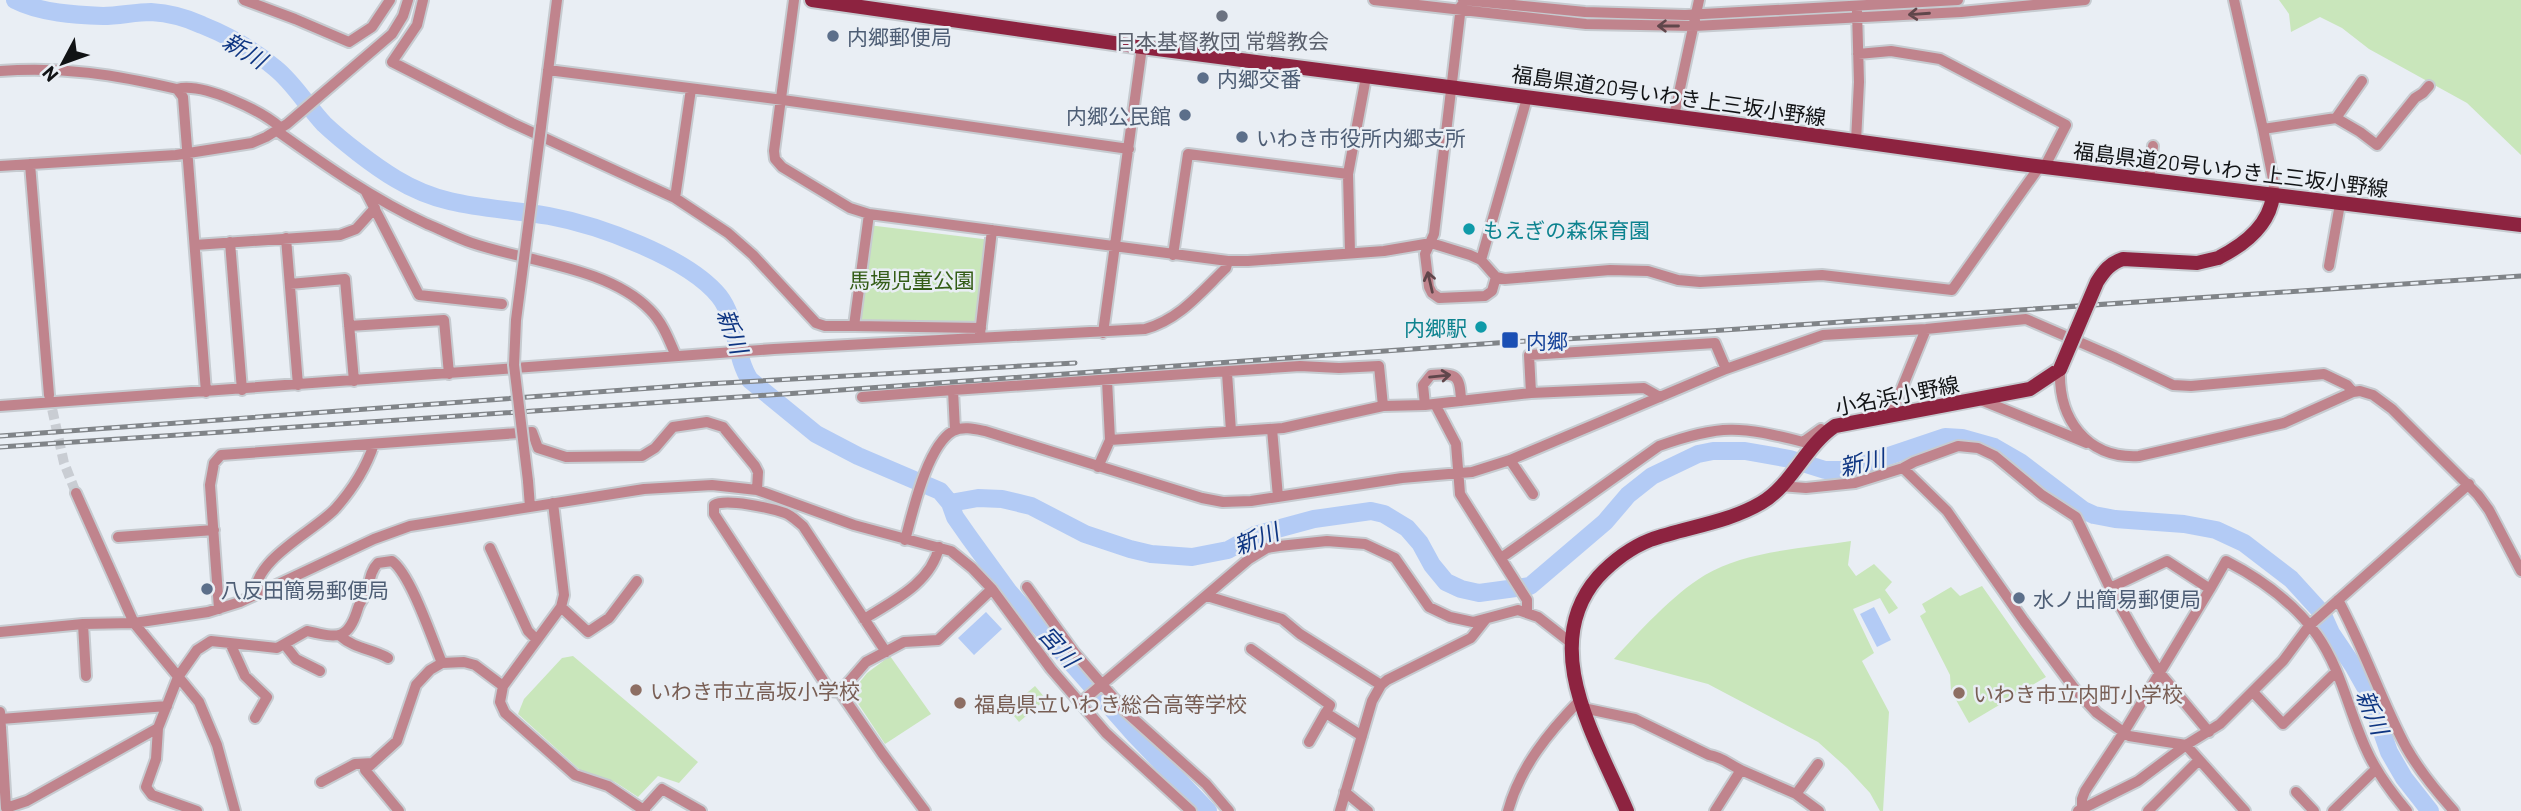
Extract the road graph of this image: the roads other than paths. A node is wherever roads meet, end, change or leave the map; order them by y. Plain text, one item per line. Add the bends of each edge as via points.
1 (244, 0) edge
2 (390, 0) edge
3 (408, 0) edge
4 (423, 0) edge
5 (557, 0) edge
6 (794, 0) edge
7 (812, 0) edge
8 (1374, 0) edge
9 (1699, 0) edge
10 (1958, 0) edge
11 (2085, 0) edge
12 (2234, 0) edge
13 (1858, 2) edge
14 (1462, 4) edge
15 (899, 7) edge
16 (1856, 18) junction
17 (1695, 20) junction
18 (1142, 47) junction
19 (1858, 54) junction
20 (548, 69) junction
21 (0, 71) edge
22 (1366, 77) junction
23 (2362, 81) dead end
24 (1452, 86) junction
25 (2428, 86) dead end
26 (177, 89) junction
27 (691, 89) junction
28 (1527, 98) junction
29 (783, 100) junction
30 (1674, 116) junction
31 (2336, 118) junction
32 (282, 128) junction
33 (2263, 129) junction
34 (1856, 141) junction
35 (2153, 146) dead end
36 (1129, 149) junction
37 (188, 154) junction
38 (30, 164) junction
39 (0, 166) edge
40 (2043, 166) junction
41 (1348, 174) junction
42 (2149, 180) junction
43 (364, 190) junction
44 (2273, 196) junction
45 (675, 198) junction
46 (2340, 204) junction
47 (374, 208) junction
48 (869, 214) junction
49 (2521, 225) edge
50 (992, 230) junction
51 (286, 238) junction
52 (230, 242) junction
53 (1431, 243) junction
54 (195, 245) junction
55 (1114, 247) junction
56 (1350, 253) junction
57 (1173, 255) junction
58 (1481, 260) junction
59 (1228, 261) junction
60 (2329, 266) dead end
61 (1496, 276) junction
62 (290, 284) junction
63 (502, 304) dead end
64 (349, 326) junction
65 (854, 326) junction
66 (1926, 329) junction
67 (980, 332) junction
68 (1103, 333) junction
69 (682, 356) junction
70 (1726, 369) junction
71 (2060, 369) junction
72 (1227, 373) junction
73 (449, 374) junction
74 (1107, 380) junction
75 (354, 381) junction
76 (298, 385) junction
77 (242, 390) junction
78 (953, 390) junction
79 (2353, 392) junction
80 (206, 393) junction
81 (1531, 393) junction
82 (49, 395) tunnel mouth
83 (862, 397) dead end
84 (1660, 397) junction
85 (1980, 400) junction
86 (1461, 401) junction
87 (1430, 404) junction
88 (0, 406) edge
89 (1383, 406) junction
90 (1891, 415) junction
91 (1835, 426) junction
92 (1272, 429) junction
93 (955, 430) junction
94 (1231, 431) junction
95 (1110, 440) junction
96 (374, 444) junction
97 (2096, 447) junction
98 (1510, 460) junction
99 (1098, 467) junction
100 (1903, 468) junction
101 (1458, 473) junction
102 (1785, 481) junction
103 (2469, 485) junction
104 (757, 490) junction
105 (76, 493) tunnel mouth
106 (1533, 495) dead end
107 (1278, 497) junction
108 (553, 503) junction
109 (530, 507) junction
110 (811, 508) junction
111 (803, 526) junction
112 (214, 530) junction
113 (906, 536) junction
114 (118, 537) dead end
115 (939, 547) junction
116 (490, 548) dead end
117 (1502, 560) junction
118 (2521, 571) edge
119 (637, 580) dead end
120 (1027, 587) dead end
121 (2110, 588) junction
122 (992, 589) junction
123 (2210, 589) junction
124 (255, 595) junction
125 (1207, 596) junction
126 (2337, 601) junction
127 (561, 607) junction
128 (219, 609) junction
129 (1527, 613) junction
130 (864, 619) junction
131 (1486, 619) junction
132 (134, 623) junction
133 (83, 624) junction
134 (2310, 625) junction
135 (0, 632) edge
136 (340, 635) junction
137 (537, 640) junction
138 (1570, 642) junction
139 (230, 643) junction
140 (285, 645) junction
141 (1251, 649) dead end
142 (886, 652) junction
143 (388, 658) dead end
144 (442, 663) junction
145 (320, 671) dead end
146 (2160, 672) junction
147 (2336, 672) junction
148 (86, 676) dead end
149 (178, 677) junction
150 (1101, 685) junction
151 (1381, 685) junction
152 (503, 686) junction
153 (840, 692) junction
154 (2253, 692) junction
155 (1083, 701) junction
156 (1582, 704) junction
157 (166, 706) junction
158 (0, 712) edge
159 (1326, 712) junction
160 (255, 718) dead end
161 (1, 719) edge
162 (158, 728) junction
163 (2124, 732) junction
164 (2209, 732) junction
165 (1362, 736) junction
166 (1309, 742) dead end
167 (2186, 745) junction
168 (2198, 761) junction
169 (374, 762) junction
170 (1818, 764) dead end
171 (2376, 769) junction
172 (1741, 770) junction
173 (321, 782) dead end
174 (1345, 792) junction
175 (2296, 792) dead end
176 (1796, 793) junction
177 (4, 805) edge
178 (644, 810) edge
179 (2080, 810) edge
180 (2151, 810) edge
181 (197, 811) edge
182 (235, 811) edge
183 (398, 811) edge
184 (701, 811) edge
185 (925, 811) edge
186 (1191, 811) edge
187 (1228, 811) edge
188 (1340, 811) edge
189 (1368, 811) edge
190 (1508, 811) edge
191 (1627, 811) edge
192 (1715, 811) edge
193 (1819, 811) edge
194 (2245, 811) edge
195 (2314, 811) edge
196 (2333, 811) edge
197 (2407, 811) edge
198 (2454, 811) edge

1 - 2 street via 349,42 372,27
3 - 32 street via 392,34
4 - 45 street via 417,25 392,62
5 - 20 street
6 - 29 street
7 - 15 main road, 福島県道20号いわき上三坂小野線
8 - 14 street
9 - 17 street
10 - 13 street
11 -> 16 street
12 - 33 street
13 - 16 street
13 - 17 street
14 - 17 street via 1586,24
14 - 24 street
15 - 18 main road, 福島県道20号いわき上三坂小野線
16 - 17 street
16 - 19 street
17 - 30 street
18 - 22 main road, 福島県道20号いわき上三坂小野線
18 - 36 street
19 - 34 street
19 - 40 street via 1891,51 1940,59 2066,125
20 - 27 street
20 - 109 street, bridge via 514,365
21 - 26 street via 70,70
22 - 24 main road, 福島県道20号いわき上三坂小野線
22 - 41 street
23 - 31 street
24 - 28 main road, 福島県道20号いわき上三坂小野線
24 - 53 street
25 - 31 street via 2376,145
26 - 32 street via 195,88 225,98
26 - 37 street via 183,97
27 - 29 street
27 - 45 street
28 - 30 main road, 福島県道20号いわき上三坂小野線
28 - 58 street
29 - 36 street
29 - 48 street via 775,159 850,208
30 - 34 main road, 福島県道20号いわき上三坂小野線
31 - 33 street
32 - 37 street via 252,143
32 - 43 street
33 - 44 street
34 - 40 main road, 福島県道20号いわき上三坂小野線
35 - 42 street
36 - 55 street
37 - 38 street
37 - 54 street
38 - 39 street
38 - 82 street
40 - 42 main road, 福島県道20号いわき上三坂小野線
40 - 61 street via 1952,290 1822,275 1700,282 1648,271 1512,279
41 - 56 street
41 - 57 street via 1188,154
42 - 44 main road, 福島県道20号いわき上三坂小野線
43 - 47 street
43 - 69 street via 471,243 595,277 620,289 652,312
44 - 46 main road, 福島県道20号いわき上三坂小野線
44 - 71 main road, bridge via 2265,220 2236,249 2218,258 2197,263 2115,261 2097,282
45 - 65 street via 753,254 816,323
46 - 49 main road, 福島県道20号いわき上三坂小野線
46 - 60 street
47 - 51 street via 352,232
47 - 63 street via 419,295
48 - 50 street
48 - 65 street
50 - 55 street
50 - 67 street
51 - 52 street
51 - 62 street
52 - 54 street
52 - 77 street
53 - 56 street
53 - 58 street
61 -> 53 street via 1492,291 1485,296 1439,298 1429,287 1425,254
54 - 80 street
55 - 57 street
55 - 68 street
56 - 59 street
57 - 59 street
58 - 61 street
59 - 68 street via 1176,317 1144,329
62 - 64 street via 345,279
62 - 76 street
64 - 73 street via 444,320
64 - 75 street
65 - 67 street
66 - 70 street via 1813,337
66 - 79 street via 2026,319 2172,385 2324,374
66 - 90 street
67 - 68 street
67 - 69 street
69 - 73 street
70 - 81 street via 1715,343 1529,355
70 - 84 street
71 - 85 main road, 小名浜小野線 via 2030,390
71 - 97 street via 2059,387 2068,417
72 - 74 street
72 - 89 street via 1300,366 1380,366
72 - 94 street
73 - 75 street
74 - 78 street
74 - 95 street
75 - 76 street
76 - 77 street
77 - 80 street
78 - 83 street
78 - 93 street
79 - 97 street via 2284,424 2139,456
79 - 103 street via 2368,392 2382,402
80 - 88 street
81 - 84 street via 1644,388
81 - 86 street
84 - 98 street
85 - 90 main road, 小名浜小野線
85 - 97 street
86 - 87 street
87 -> 86 street via 1423,384 1430,375 1455,376
87 - 89 street
87 - 101 street via 1456,444
89 - 92 street
90 - 91 main road, 小名浜小野線
91 - 102 main road, 小名浜小野線
91 - 117 street via 1821,429 1803,442 1728,429 1659,446
92 - 94 street
92 - 107 street
93 - 99 street via 985,431
93 - 113 street via 937,446
94 - 95 street
95 - 99 street
96 - 104 street via 532,432 538,448 566,457 642,456 673,427 707,422 723,427 755,466
96 - 112 street via 221,455 214,463 210,485
96 - 124 street via 354,486 327,517 278,554 255,585
98 - 101 street
98 - 106 street
99 - 107 street via 1223,502
100 - 102 street via 1855,483 1806,488
100 - 121 street via 1958,446 1995,456 2076,517
100 - 163 street via 1954,520 2074,688 2097,713
101 - 107 street
101 - 117 street via 1460,494
102 - 138 main road, 小名浜小野線 via 1764,502 1745,512 1648,541 1617,559 1589,587 1579,605
103 - 118 street via 2489,509
103 - 126 street
104 - 108 street via 680,485
104 - 110 street
105 - 132 street
108 - 109 street
108 - 127 street via 564,595
109 - 124 street via 391,531
110 - 111 street
110 - 113 street via 854,525
111 - 130 street
111 - 153 street via 788,514 761,507 713,505 712,510 830,691
112 - 114 street
112 - 128 street
113 - 115 street
115 - 122 street via 951,551
115 - 130 street via 915,586
116 - 137 street via 528,631
117 - 129 street via 1527,600
119 - 127 street via 609,618 588,632
120 - 150 street
121 - 123 street via 2167,561
121 - 146 street
122 - 142 street via 938,640 904,642
122 - 155 street via 1036,650
123 - 134 street via 2226,562 2272,590
123 - 146 street
124 - 128 street
125 - 131 street via 1267,548 1339,541 1366,544 1395,558 1424,600 1439,612 1462,622
125 - 150 street
125 - 151 street via 1283,620
126 - 134 street
126 - 198 street via 2406,746
127 - 137 street
128 - 132 street
129 - 131 street via 1509,611
129 - 138 street
130 - 142 street
131 - 151 street via 1471,638
132 - 133 street
132 - 149 street
133 - 135 street
133 - 148 street
134 - 147 street
134 - 154 street
136 - 140 street via 307,631
136 - 143 street via 356,648
136 - 144 street via 355,621 374,565 392,561 410,586
137 - 152 street
138 - 156 main road, 小名浜小野線
139 - 140 street
139 - 149 street via 205,643
139 - 160 street via 245,676 267,697
140 - 145 street via 296,659
141 - 159 street via 1330,705
142 - 153 street via 866,662
144 - 152 street via 475,666
144 - 169 street via 416,685 397,741
146 - 163 street
146 - 164 street
147 - 154 street via 2283,724
147 - 171 street
149 - 157 street
149 - 182 street via 208,720
150 - 155 street
150 - 187 street via 1215,793
151 - 165 street
152 - 178 street via 500,702 505,713 575,775 608,786
153 - 185 street
154 - 164 street
155 - 186 street via 1106,733
156 - 172 street via 1635,719
156 - 190 street via 1561,720 1524,768
156 - 191 main road, 小名浜小野線
157 - 161 street
157 - 162 street
158 - 161 street
159 - 165 street
159 - 166 street
161 - 177 street
162 - 177 street via 27,801
162 - 181 street via 148,792
163 - 167 street via 2141,740
163 - 179 street via 2085,791
164 - 167 street
165 - 174 street
167 - 168 street
167 - 179 street via 2138,781
168 - 180 street
168 - 194 street
169 - 173 street via 355,764
169 - 183 street via 365,770
170 - 176 street
171 - 196 street
171 - 197 street
172 - 176 street
172 - 192 street
174 - 188 street
174 - 189 street
175 - 195 street
176 - 193 street
178 - 184 street via 662,789

